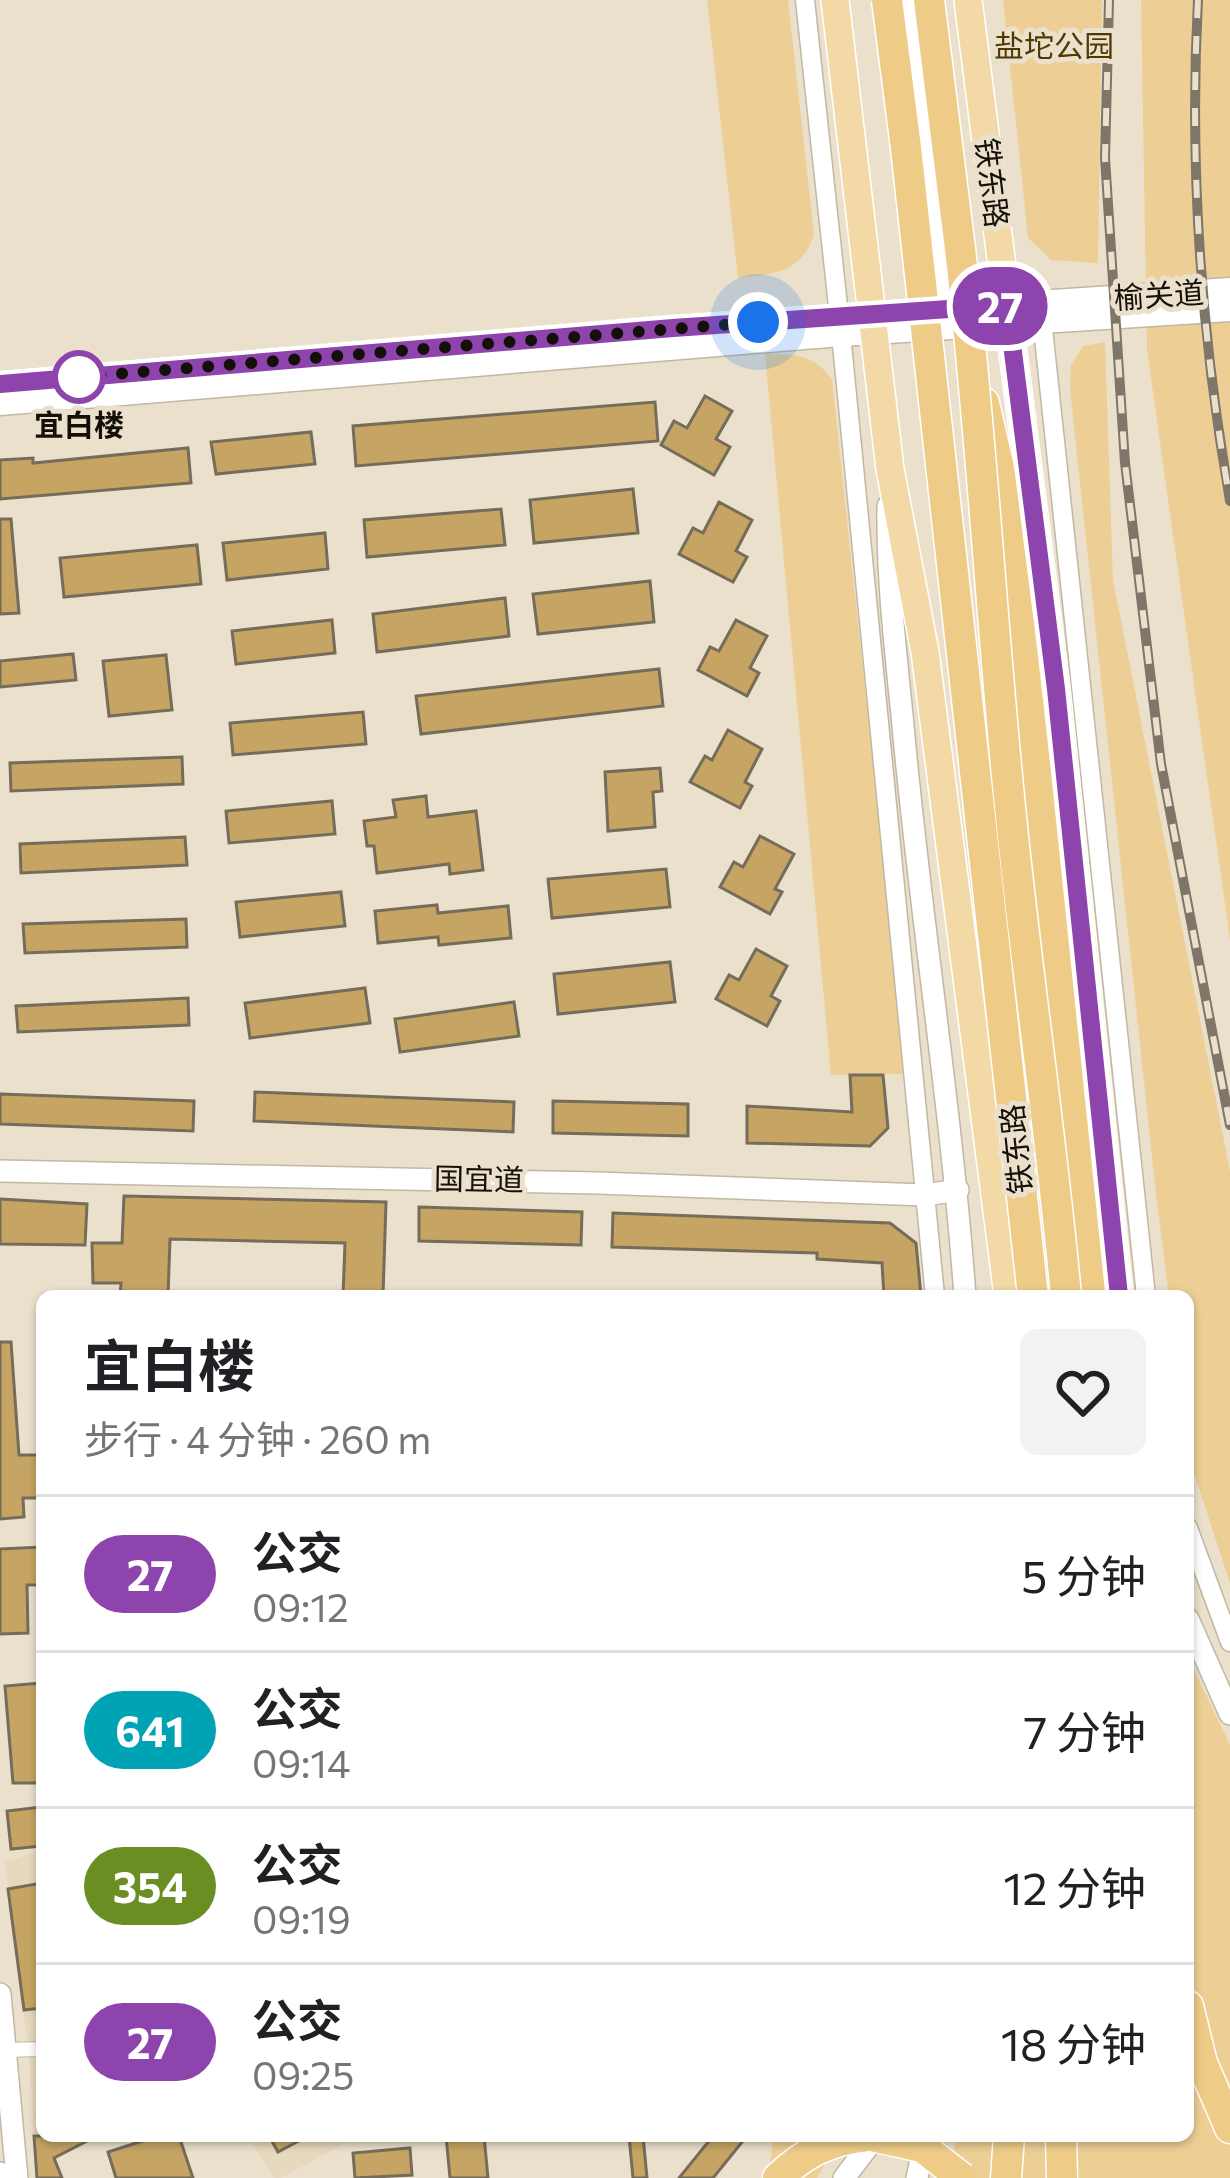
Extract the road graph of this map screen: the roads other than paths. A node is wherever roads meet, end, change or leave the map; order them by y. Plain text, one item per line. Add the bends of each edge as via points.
1 (805, 0) edge
2 (835, 0) edge
3 (886, 0) edge
4 (910, 0) edge
5 (929, 0) edge
6 (968, 0) edge
7 (1230, 290) edge
8 (949, 308) junction
9 (1230, 309) edge
10 (1041, 313) junction
11 (1008, 314) junction
12 (873, 323) junction
13 (840, 325) junction
14 (974, 367) junction
15 (0, 383) edge
16 (0, 403) edge
17 (890, 469) junction
18 (0, 1171) edge
19 (958, 1190) junction
20 (925, 1195) junction
21 (934, 1290) edge
22 (965, 1290) edge
23 (1007, 1290) edge
24 (1032, 1290) edge
25 (1065, 1290) edge
26 (1094, 1290) edge
27 (1118, 1290) edge
28 (1145, 1290) edge
29 (1194, 1544) edge
30 (1194, 1633) edge
31 (1230, 1642) edge
32 (1230, 1714) edge
33 (0, 1994) edge
34 (1194, 2030) edge
35 (36, 2049) edge
36 (5, 2050) junction
37 (1230, 2128) edge
38 (831, 2142) edge
39 (868, 2142) edge
40 (899, 2142) edge
41 (925, 2142) edge
42 (1009, 2142) edge
43 (1019, 2142) edge
44 (1061, 2142) edge
45 (16, 2178) edge
46 (778, 2178) edge
47 (844, 2178) edge
48 (917, 2178) edge
49 (962, 2178) edge
50 (1006, 2178) edge
51 (1020, 2178) edge
52 (1062, 2178) edge

1 - 13 street
2 - 12 main road
3 - 24 highway, 铁东路, bridge
4 - 8 street, 铁东路
5 - 14 highway, 铁东路, bridge
6 - 11 main road, 铁东路
7 - 10 main road, 榆关道
8 - 11 main road, 榆关道
8 - 12 main road, 榆关道
9 - 10 main road, 榆关道
10 - 11 main road, 榆关道
10 - 28 street
11 - 12 main road
11 - 27 main road, 铁东路
12 - 13 main road
12 - 17 main road
13 - 15 main road
13 - 16 main road
13 - 20 street
14 - 25 highway, 铁东路, bridge via 1011,814
14 - 26 highway, bridge via 1002,481
17 - 19 street via 906,769
17 - 23 main road via 925,652
18 - 20 street, 国宜道
19 - 20 street, 国宜道
19 - 22 street
20 - 21 street
29 - 31 street
30 - 32 street
33 - 36 street
34 - 37 highway
35 - 36 street
36 - 45 street
38 - 46 highway
39 - 47 street
40 - 49 highway, bridge via 922,2147
41 - 48 street
42 - 50 highway
43 - 51 highway
44 - 52 highway

